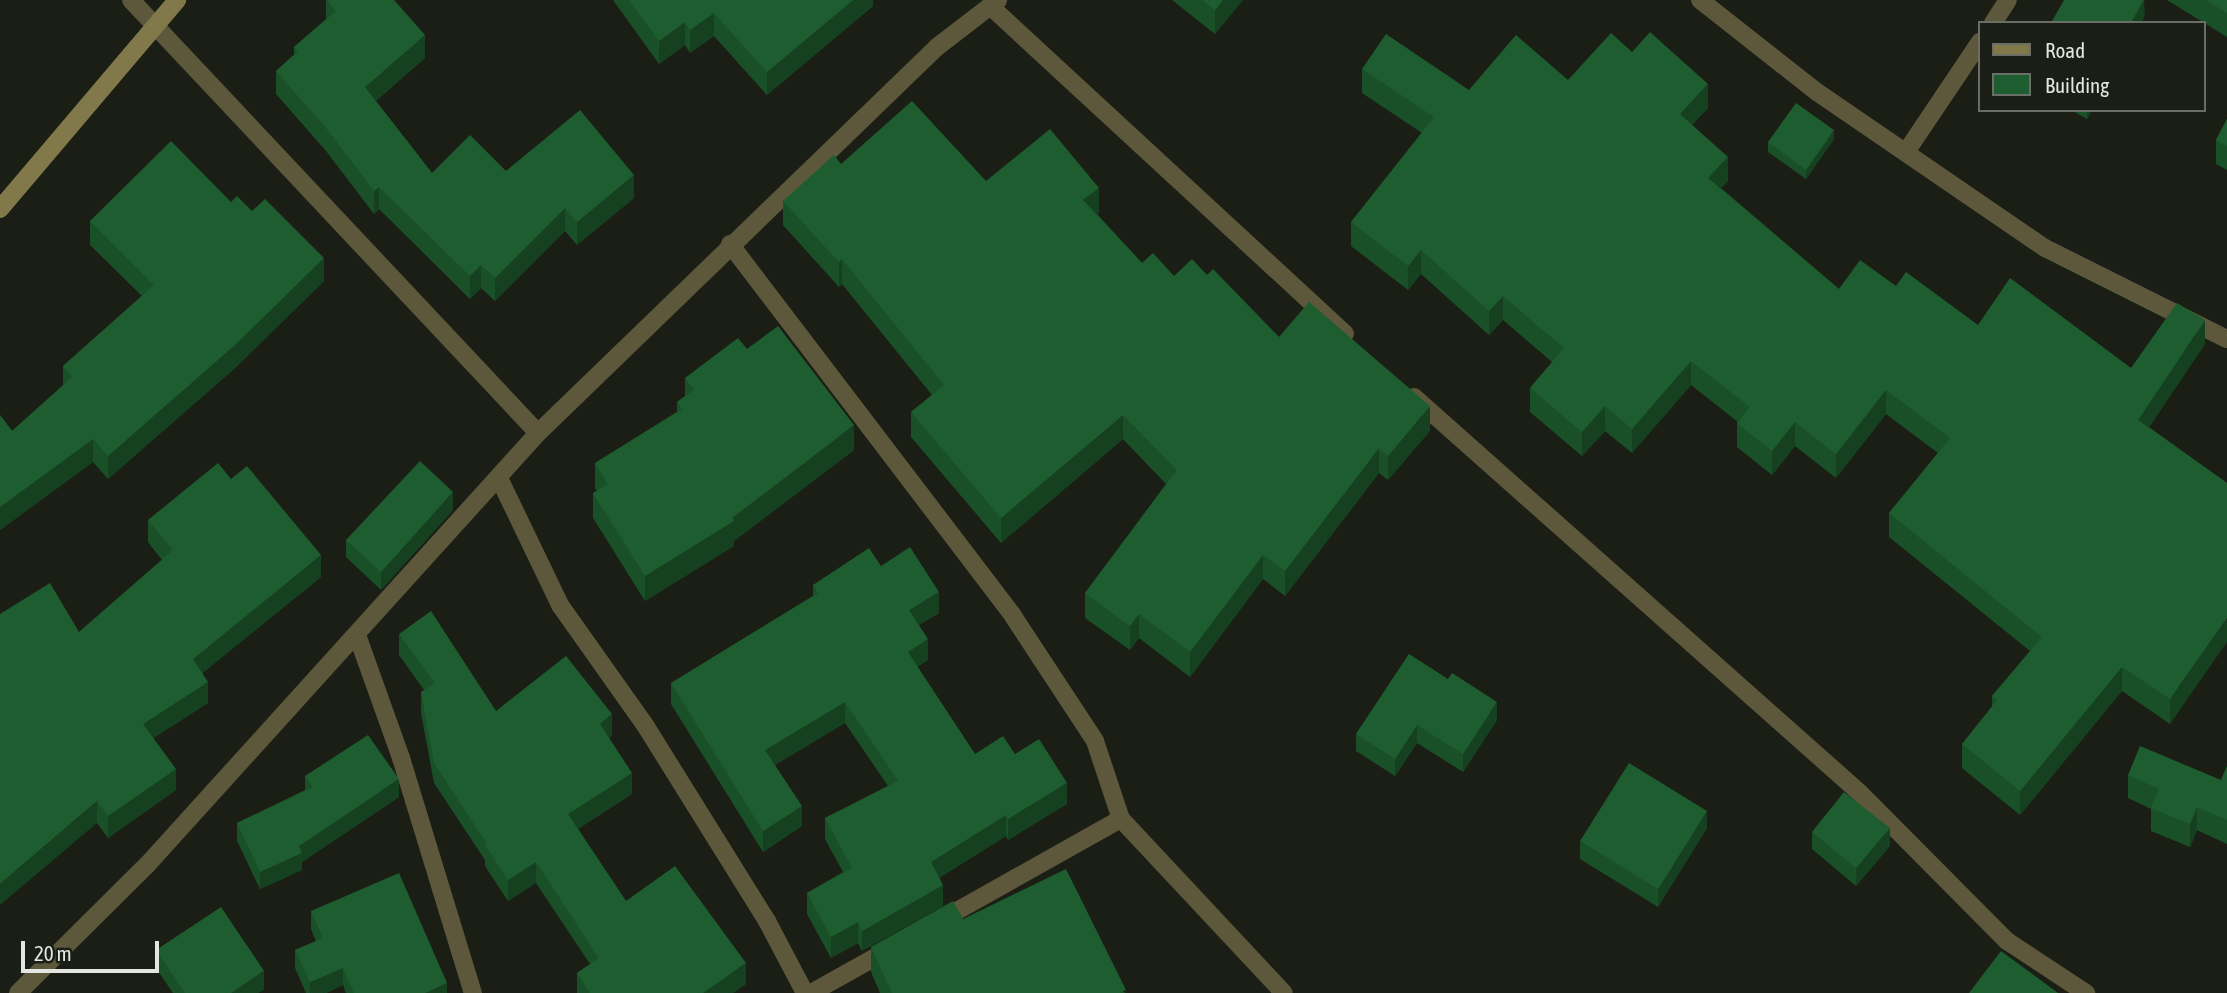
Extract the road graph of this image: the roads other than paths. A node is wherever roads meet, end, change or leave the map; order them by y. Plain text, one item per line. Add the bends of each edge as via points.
1 (131, 0) edge
2 (177, 0) edge
3 (1700, 0) edge
4 (2008, 0) edge
5 (994, 3) edge
6 (1994, 21) edge
7 (156, 24) junction
8 (1979, 43) edge
9 (1906, 152) junction
10 (0, 209) edge
11 (730, 244) junction
12 (2227, 339) edge
13 (1362, 349) edge
14 (1402, 386) edge
15 (538, 433) junction
16 (499, 478) junction
17 (357, 635) junction
18 (1121, 819) junction
19 (18, 993) edge
20 (473, 993) edge
21 (808, 993) edge
22 (1284, 993) edge
23 (2086, 993) edge

1 - 7 street
2 - 7 main road
3 - 9 street via 1817,92
4 - 6 street
5 - 11 street via 937,47
5 - 13 street
7 - 10 main road
7 - 15 street
8 - 9 street
9 - 12 street via 2045,248
11 - 15 street
11 - 18 street via 1013,616 1096,741
14 - 23 street via 1860,793 2007,941
15 - 16 street
16 - 17 street
16 - 21 street via 560,605 645,725
17 - 19 street via 147,865
17 - 20 street via 401,758
18 - 21 street
18 - 22 street

